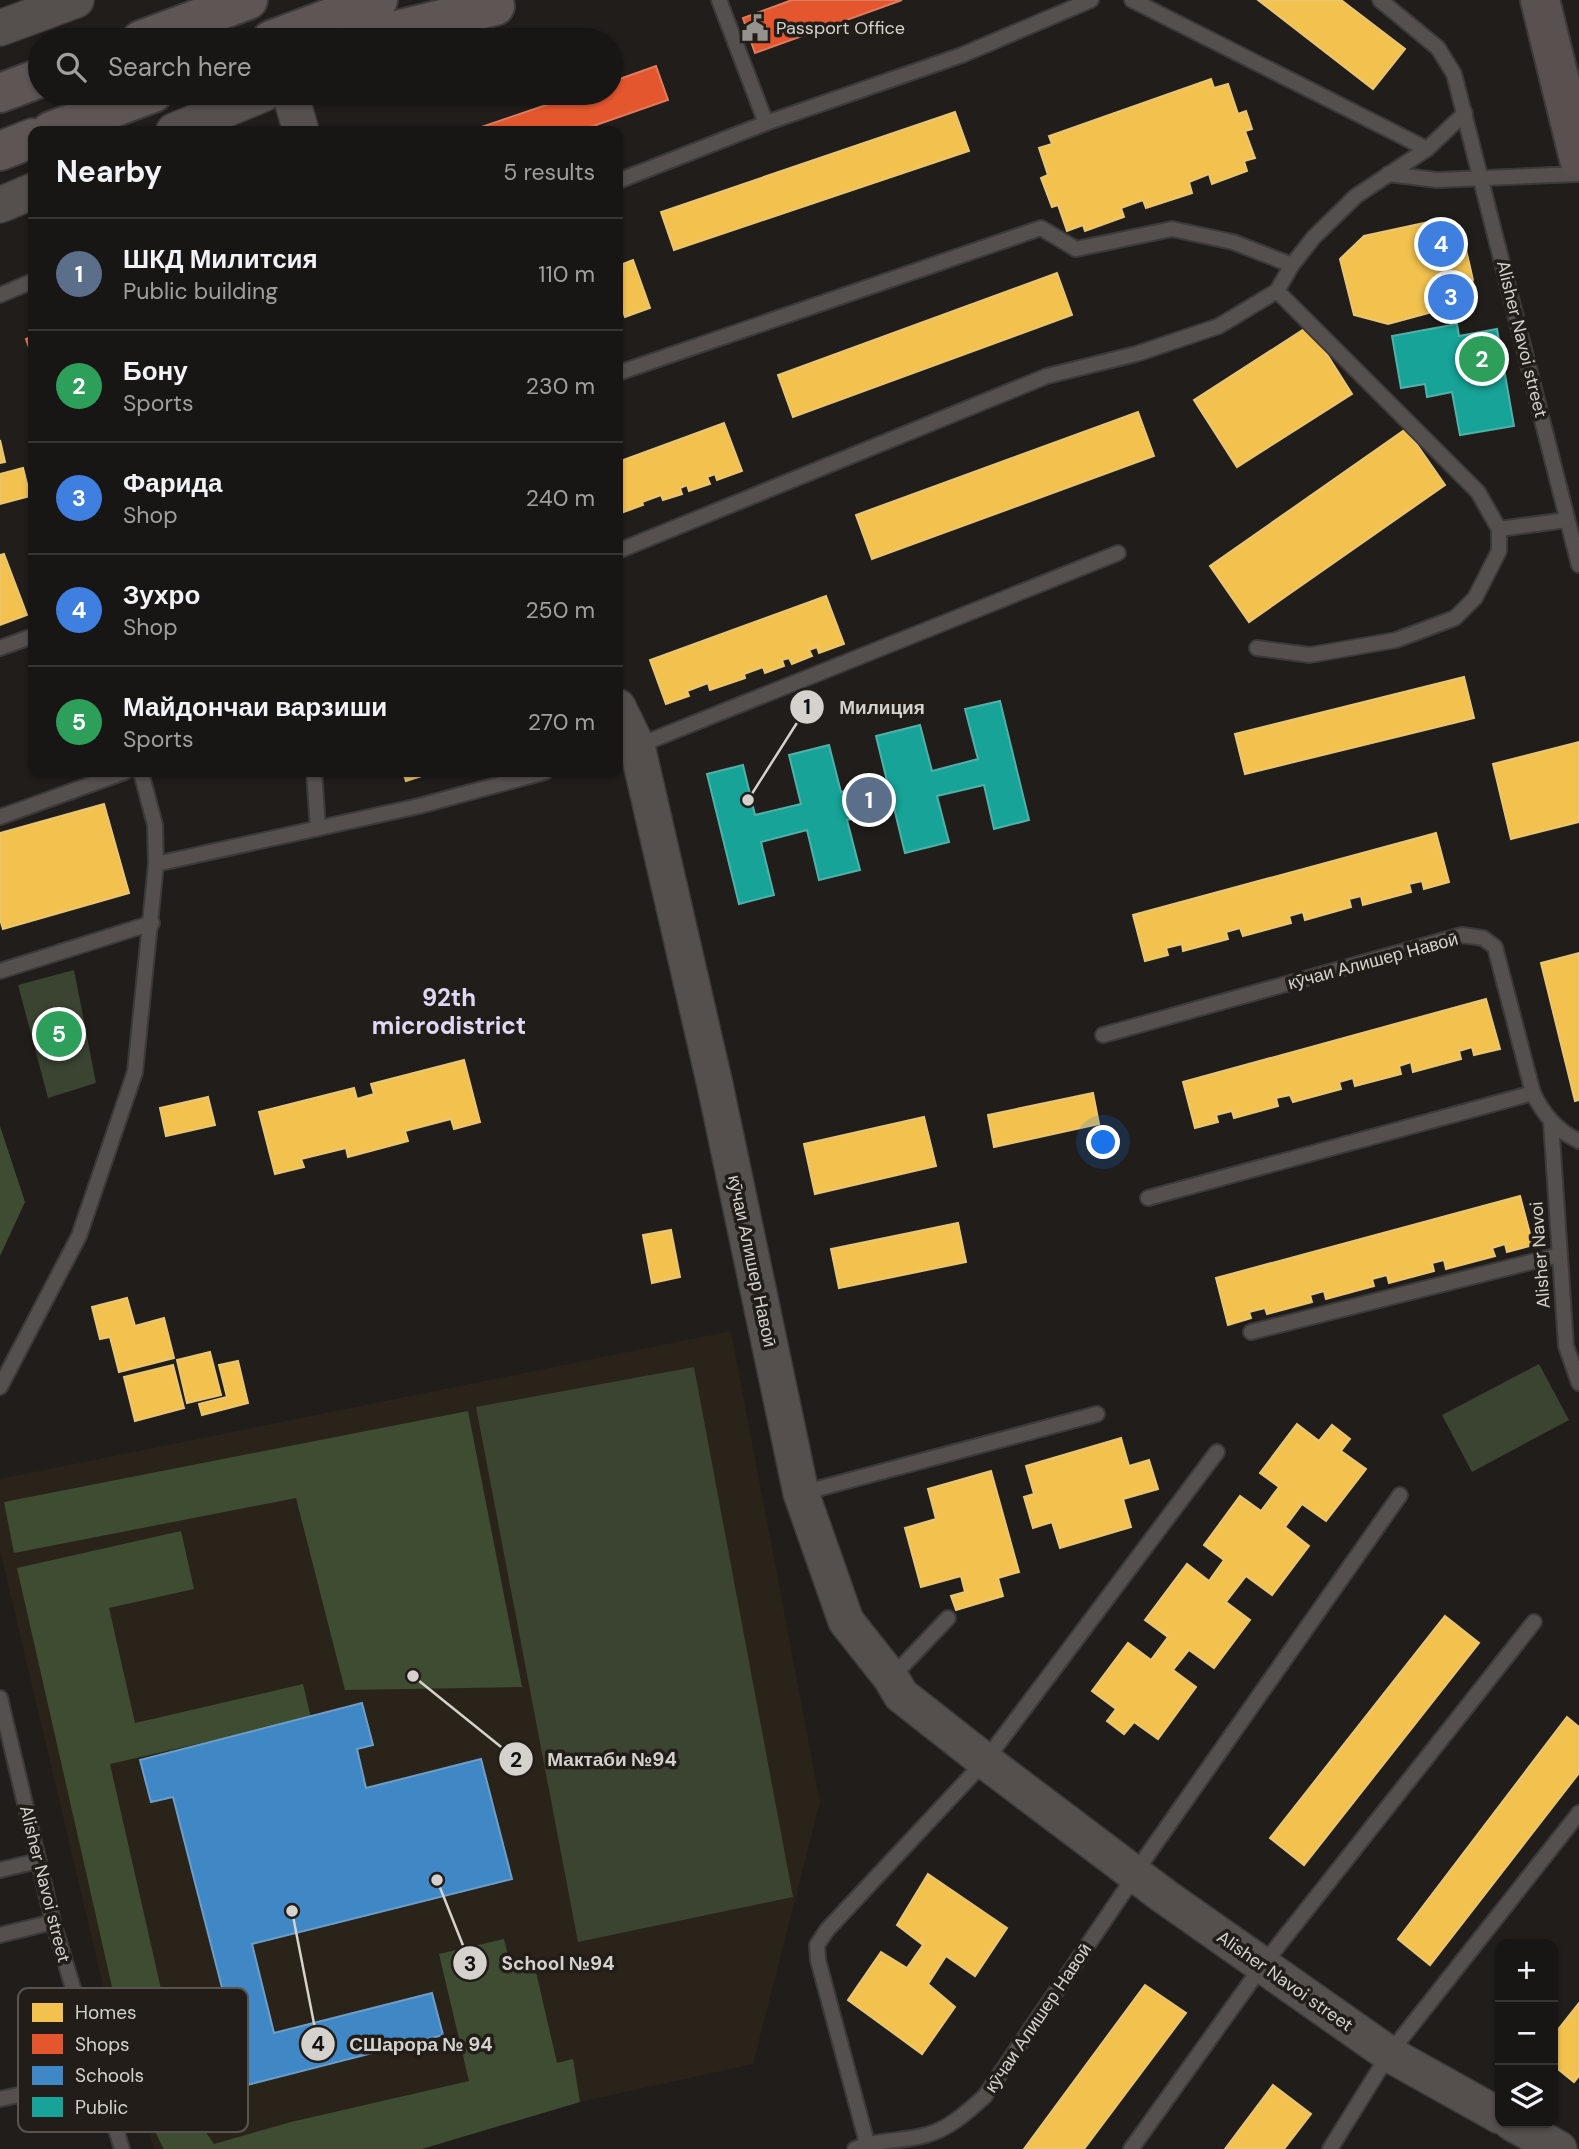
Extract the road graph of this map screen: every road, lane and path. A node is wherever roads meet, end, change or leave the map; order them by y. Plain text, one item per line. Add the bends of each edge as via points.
1 (76, 0) edge
2 (214, 0) edge
3 (248, 0) edge
4 (378, 0) edge
5 (719, 0) edge
6 (1091, 0) edge
7 (1132, 0) edge
8 (1380, 0) edge
9 (1540, 0) edge
10 (495, 6) joint
11 (0, 28) edge
12 (165, 28) edge
13 (174, 28) edge
14 (303, 28) edge
15 (405, 28) edge
16 (435, 28) edge
17 (28, 82) edge
18 (0, 93) edge
19 (121, 105) edge
20 (236, 105) edge
21 (293, 105) edge
22 (1465, 113) junction
23 (766, 123) junction
24 (64, 126) edge
25 (186, 126) edge
26 (300, 126) edge
27 (28, 140) edge
28 (1427, 149) junction
29 (0, 150) edge
30 (1579, 159) edge
31 (1388, 174) junction
32 (1579, 174) edge
33 (1482, 178) junction
34 (623, 179) edge
35 (28, 193) edge
36 (0, 205) edge
37 (1292, 265) junction
38 (28, 283) edge
39 (1277, 291) junction
40 (0, 295) edge
41 (623, 371) edge
42 (1567, 520) junction
43 (1499, 529) junction
44 (623, 549) edge
45 (1118, 552) dead end
46 (1579, 565) edge
47 (28, 638) edge
48 (0, 648) edge
49 (1257, 649) dead end
50 (623, 730) edge
51 (627, 749) edge
52 (111, 777) edge
53 (142, 777) edge
54 (314, 777) edge
55 (526, 777) edge
56 (0, 817) edge
57 (318, 828) junction
58 (156, 864) junction
59 (152, 923) junction
60 (0, 971) edge
61 (1103, 1035) dead end
62 (1533, 1093) junction
63 (1551, 1122) junction
64 (1579, 1141) edge
65 (1148, 1198) dead end
66 (1559, 1255) junction
67 (1251, 1332) dead end
68 (1579, 1383) edge
69 (0, 1387) edge
70 (1097, 1413) dead end
71 (1217, 1452) dead end
72 (801, 1493) junction
73 (1400, 1494) dead end
74 (948, 1618) dead end
75 (1534, 1622) dead end
76 (891, 1678) junction
77 (0, 1698) edge
78 (985, 1761) junction
79 (1579, 1813) edge
80 (1079, 1831) joint
81 (38, 1861) junction
82 (0, 1870) edge
83 (1136, 1874) junction
84 (53, 1922) junction
85 (0, 1935) edge
86 (1262, 1966) junction
87 (73, 1988) edge
88 (1389, 2054) junction
89 (18, 2095) edge
90 (0, 2099) edge
91 (1495, 2113) edge
92 (1521, 2128) edge
93 (117, 2132) edge
94 (861, 2146) edge
95 (122, 2149) edge
96 (1131, 2149) edge
97 (1330, 2149) edge
98 (1559, 2149) edge

1 - 11 street
2 - 12 highway
3 - 13 highway
4 - 14 highway
5 - 23 lane
6 - 23 lane via 962,55
7 - 28 lane
8 - 22 lane, Alisher Navoi street via 1438,48 1454,74
9 - 30 main road
10 - 15 highway
10 - 16 street
17 - 18 highway
19 - 24 highway
20 - 25 street
21 - 26 street
22 - 28 lane
22 - 33 lane, Alisher Navoi street
23 - 34 lane
27 - 29 highway
28 - 31 lane
31 - 33 lane via 1437,180
31 - 37 lane via 1356,196
32 - 33 lane
33 - 42 lane, Alisher Navoi street
35 - 36 street
37 - 39 lane
37 - 41 lane via 1233,242 1172,229 1076,249 1041,228
38 - 40 lane
39 - 43 lane via 1478,492
39 - 44 lane via 1219,326 1136,354 1047,376
42 - 43 lane
42 - 46 lane, Alisher Navoi street
43 - 49 lane via 1499,551 1475,598 1455,618 1396,640 1310,655
45 - 51 lane
47 - 48 lane
50 - 51 street, кӯчаи Алишер Навоӣ
51 - 72 street, кӯчаи Алишер Навоӣ via 715,1085
52 - 56 lane
53 - 58 lane via 155,825
54 - 57 lane
55 - 57 lane
57 - 58 lane
58 - 59 lane
59 - 60 lane
59 - 69 lane via 135,1072 79,1236
61 - 62 lane, кӯчаи Алишер Навоӣ via 1462,935 1483,938 1495,947
62 - 63 lane, кӯчаи Алишер Навоӣ
62 - 65 lane
63 - 64 lane, кӯчаи Алишер Навоӣ
63 - 66 lane, Alisher Navoi
66 - 67 lane
66 - 68 lane, Alisher Navoi via 1566,1346
70 - 72 lane
71 - 78 lane, кӯчаи Алишер Навоӣ
72 - 76 street, кӯчаи Алишер Навоӣ via 846,1621
73 - 83 lane, кӯчаи Алишер Навоӣ
74 - 76 lane
75 - 86 lane
76 - 78 street, кӯчаи Алишер Навоӣ via 901,1695
77 - 81 lane, Alisher Navoi street
78 - 80 street, кӯчаи Алишер Навоӣ
78 - 94 lane, кӯчаи Алишер Навоӣ via 817,1945
79 - 88 lane
80 - 83 street, Alisher Navoi street
81 - 82 lane
81 - 84 lane, Alisher Navoi street
83 - 86 street, Alisher Navoi street
83 - 94 lane, кӯчаи Алишер Навоӣ via 985,2096 956,2121 927,2135
84 - 85 lane
84 - 87 lane, Alisher Navoi street
86 - 88 street, Alisher Navoi street
86 - 96 lane
88 - 91 street, Alisher Navoi street
88 - 97 lane
89 - 90 lane
92 - 98 street
93 - 95 lane, Alisher Navoi street

